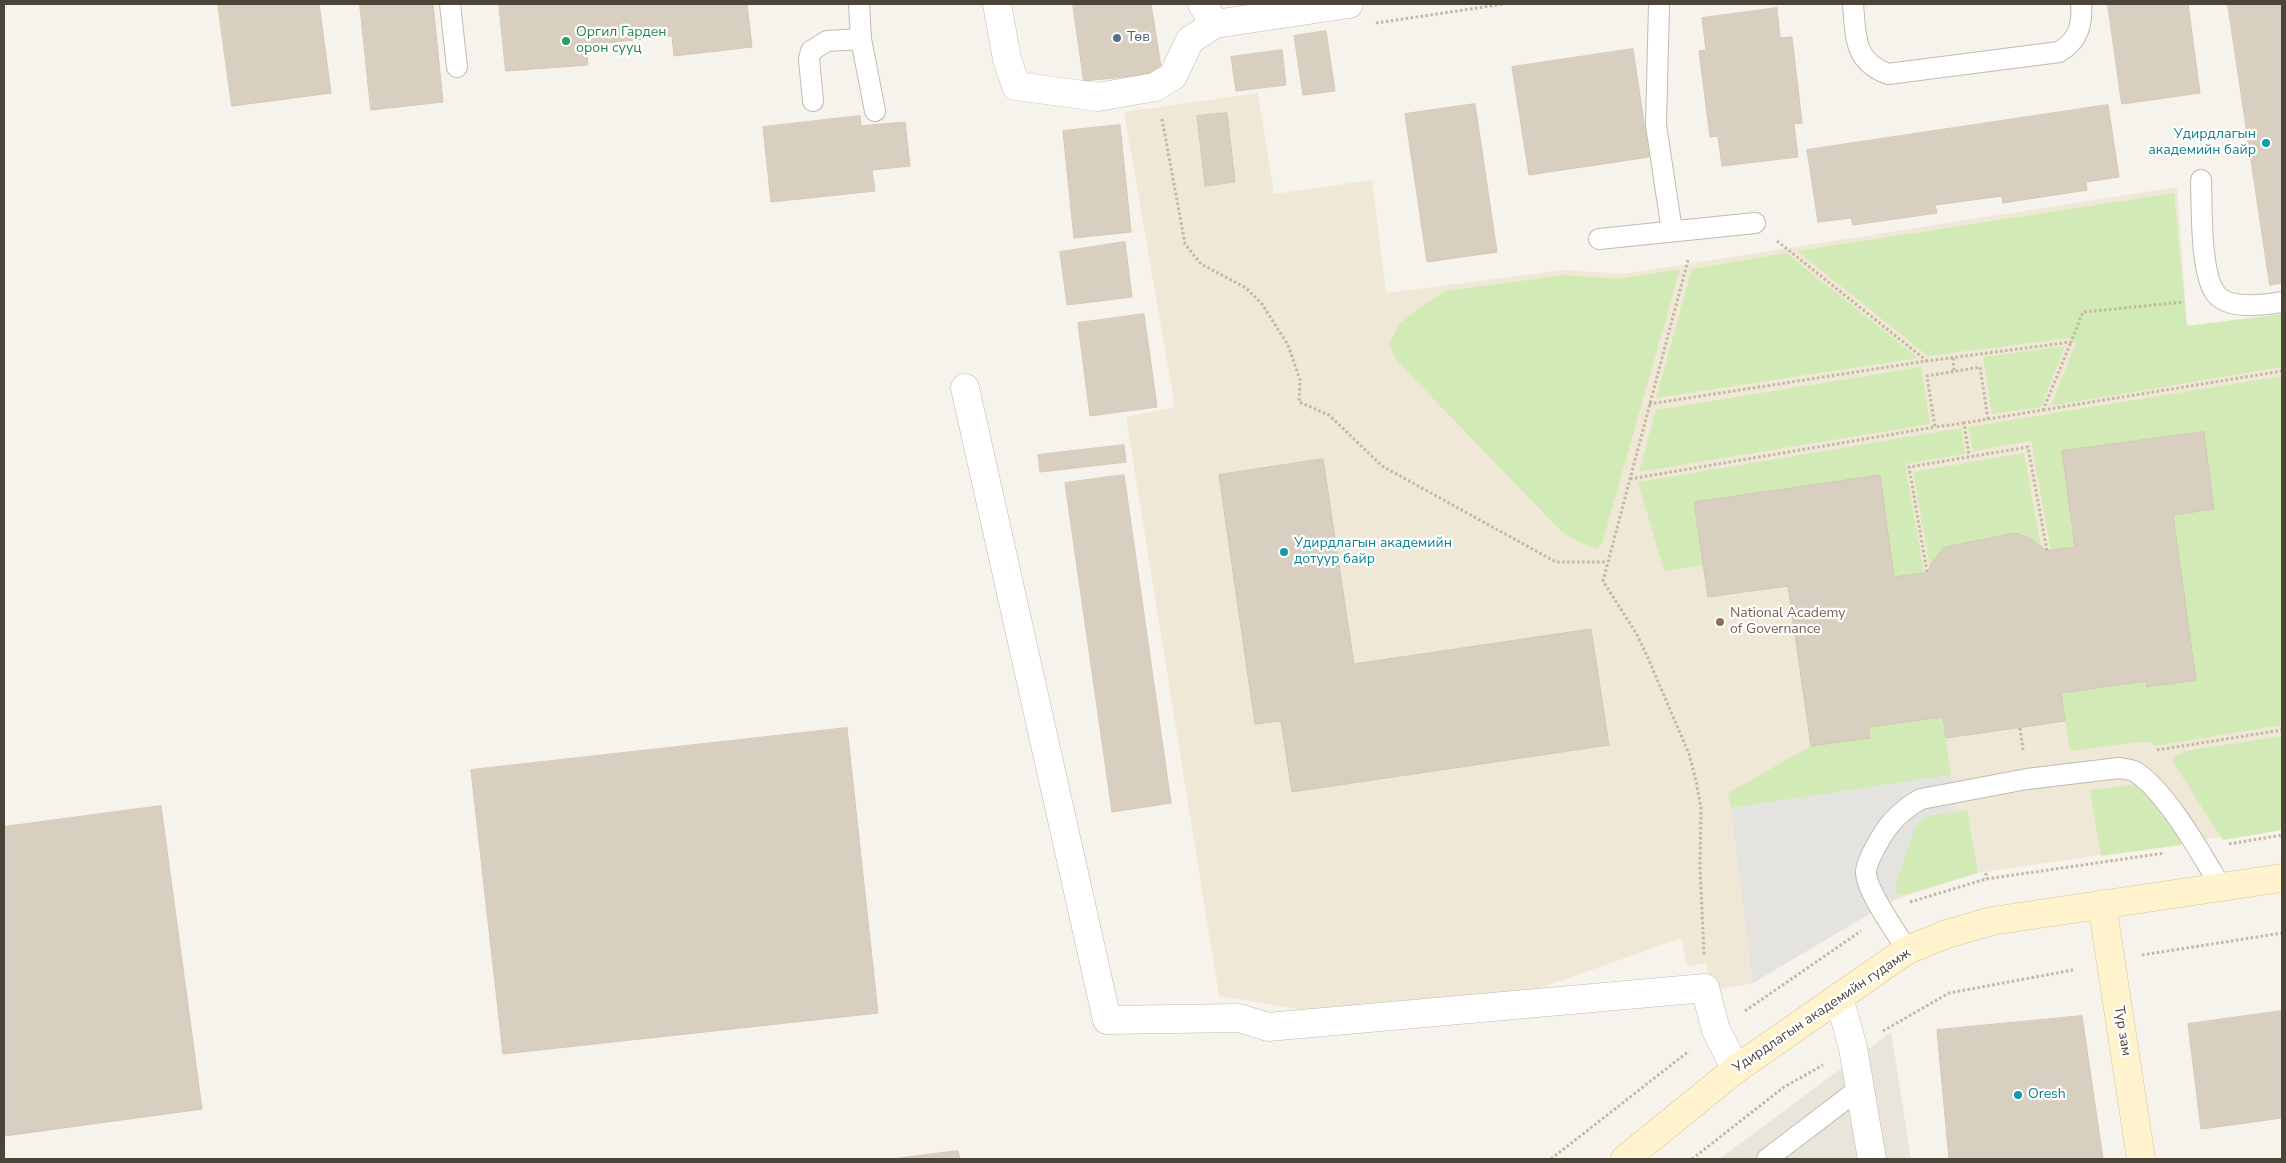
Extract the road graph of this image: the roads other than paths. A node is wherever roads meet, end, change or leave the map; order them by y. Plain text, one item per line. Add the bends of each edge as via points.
1 (450, 4) edge
2 (859, 4) edge
3 (997, 4) edge
4 (1345, 4) edge
5 (1660, 4) edge
6 (1853, 4) edge
7 (2081, 4) edge
8 (1208, 14) edge
9 (862, 39) junction
10 (457, 67) dead end
11 (813, 101) dead end
12 (875, 111) dead end
13 (2201, 180) dead end
14 (1755, 223) road end
15 (1672, 232) junction
16 (1599, 239) dead end
17 (2282, 302) edge
18 (965, 388) dead end
19 (2282, 878) edge
20 (2221, 887) junction
21 (2102, 904) junction
22 (1907, 950) junction
23 (1838, 997) junction
24 (1736, 1069) junction
25 (1859, 1088) junction
26 (1625, 1159) edge
27 (1767, 1159) edge
28 (1872, 1159) edge
29 (2141, 1159) edge

1 - 10 lane
2 - 9 lane
3 - 8 street via 1007,59 1016,86 1098,97 1155,87 1174,76 1190,40
4 - 8 street
5 - 15 lane via 1656,125
6 - 7 lane via 1860,51 1867,62 1888,74 2059,52 2077,36
9 - 11 lane via 827,41 811,51
9 - 12 lane
13 - 17 lane via 2206,272 2216,294 2235,304 2259,306
14 - 15 lane
15 - 16 lane
18 - 24 street via 1107,1020 1238,1018 1268,1027 1705,988 1716,1030
19 - 20 main road, Удирдлагын академийн гудамж
20 - 21 main road, Удирдлагын академийн гудамж
20 - 22 lane via 2198,849 2149,783 2132,770 2118,768 2027,779 1921,798 1907,806 1884,832 1866,872 1869,884
21 - 22 main road, Удирдлагын академийн гудамж via 1992,921
21 - 29 main road, Түр зам
22 - 23 main road, Удирдлагын академийн гудамж
23 - 24 main road, Удирдлагын академийн гудамж
23 - 25 street via 1853,1048
24 - 26 main road, Удирдлагын академийн гудамж
25 - 27 lane
25 - 28 street

